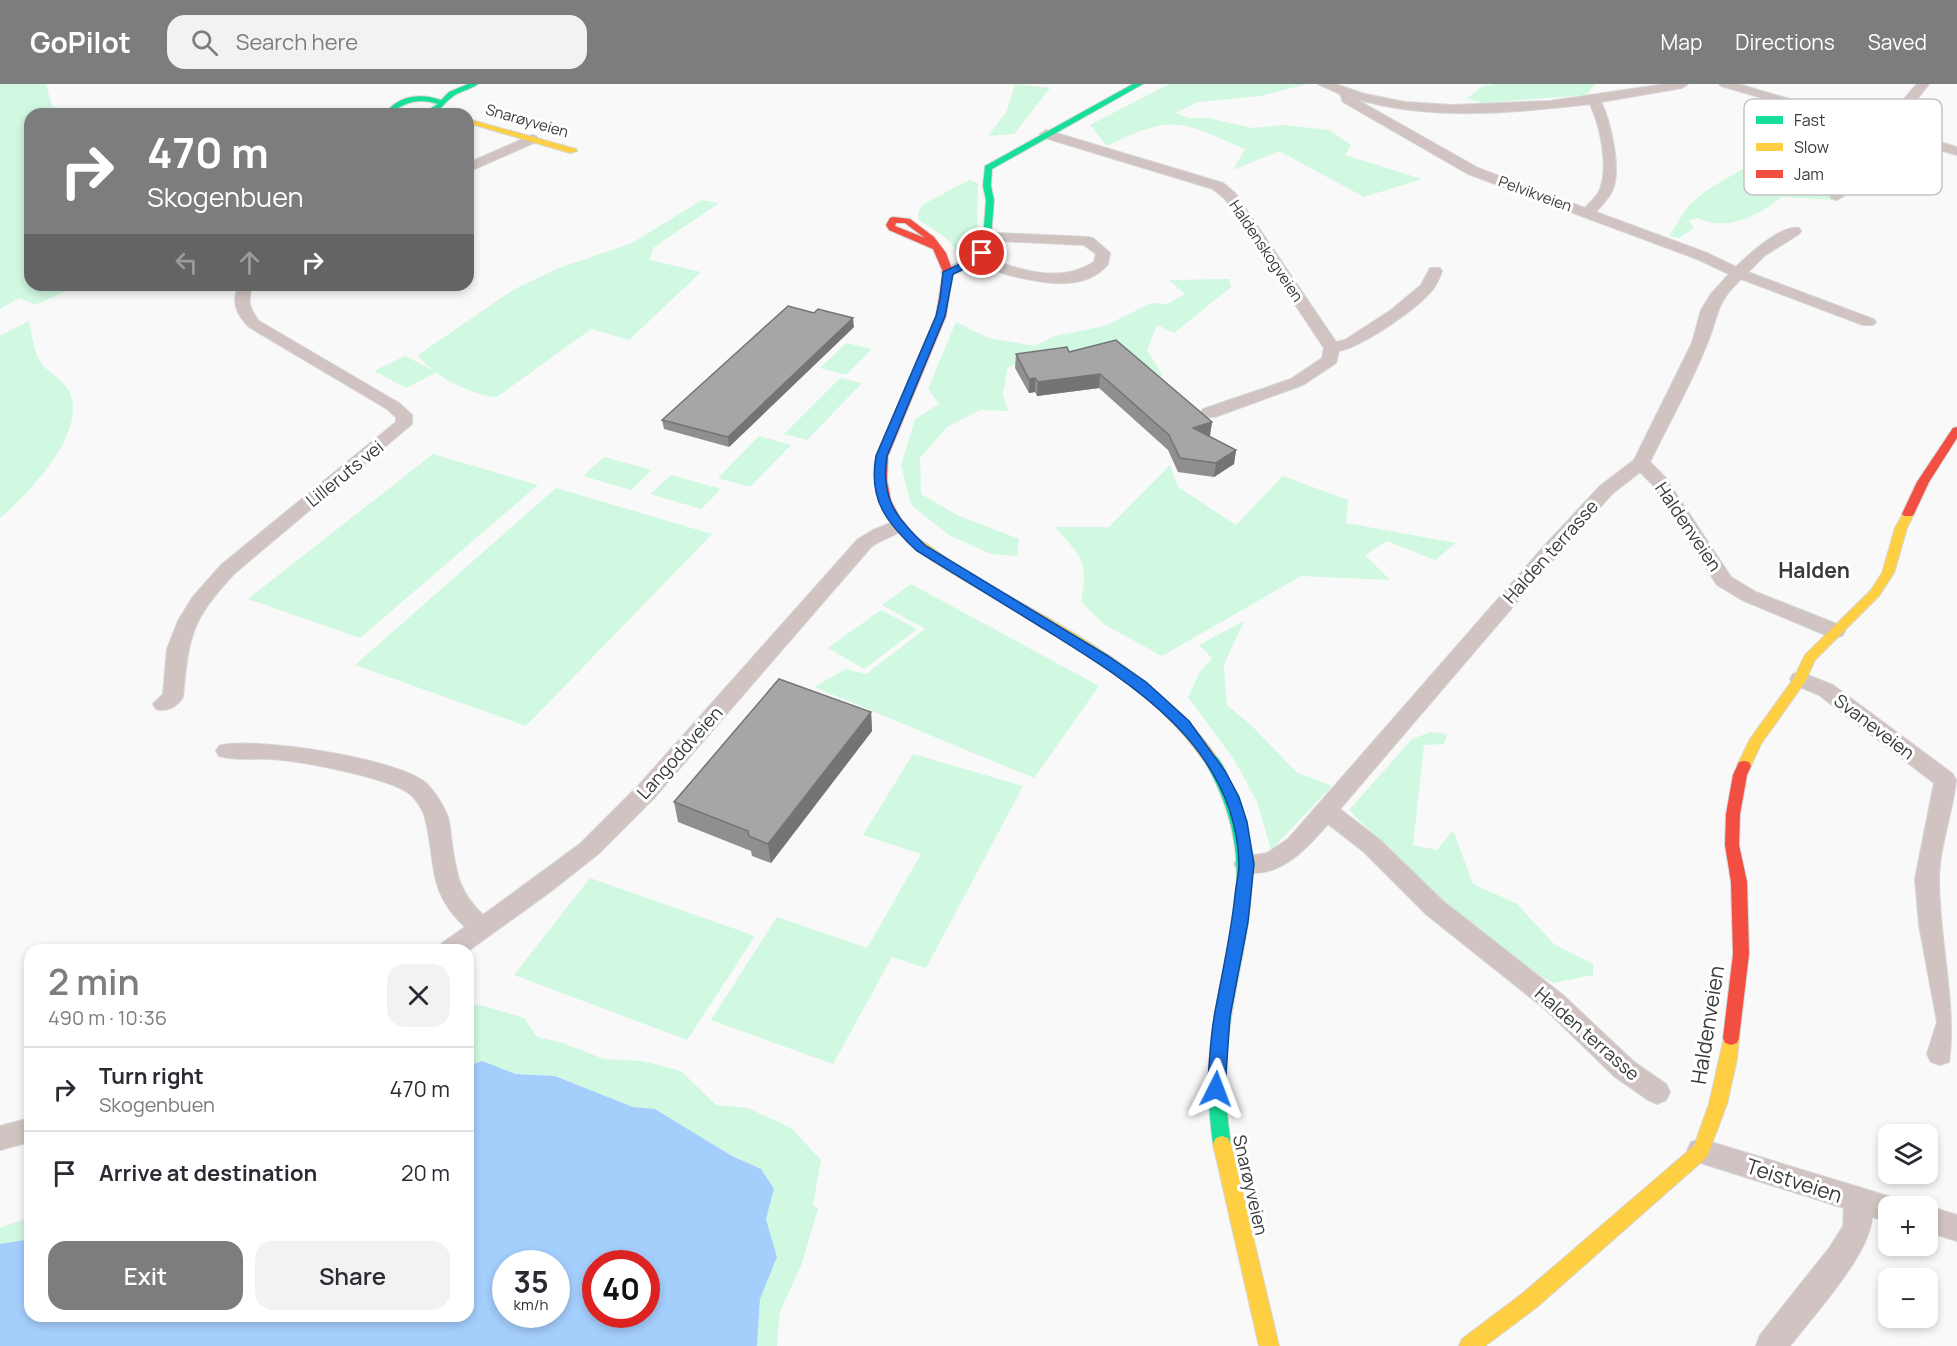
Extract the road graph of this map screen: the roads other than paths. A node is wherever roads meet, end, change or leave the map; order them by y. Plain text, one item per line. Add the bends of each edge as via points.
1 (455, 84) edge
2 (474, 84) edge
3 (1139, 84) edge
4 (1324, 84) edge
5 (1375, 84) edge
6 (1682, 84) edge
7 (1725, 84) edge
8 (1923, 84) edge
9 (1346, 93) junction
10 (1597, 95) junction
11 (1362, 97) junction
12 (419, 98) junction
13 (1776, 99) edge
14 (1910, 99) edge
15 (395, 108) edge
16 (434, 108) edge
17 (474, 122) edge
18 (1046, 134) junction
19 (532, 139) junction
20 (1942, 147) edge
21 (573, 151) dead end
22 (1957, 151) edge
23 (474, 165) edge
24 (1587, 213) junction
25 (906, 228) dead end
26 (1794, 231) dead end
27 (987, 238) junction
28 (976, 260) junction
29 (1435, 271) dead end
30 (948, 272) junction
31 (1738, 273) junction
32 (244, 291) edge
33 (1868, 322) dead end
34 (1332, 348) junction
35 (1209, 413) dead end
36 (1957, 429) edge
37 (1641, 463) junction
38 (902, 530) junction
39 (1835, 631) junction
40 (1800, 679) junction
41 (164, 704) dead end
42 (227, 751) dead end
43 (1951, 781) edge
44 (1326, 811) junction
45 (1246, 864) junction
46 (482, 928) junction
47 (459, 944) edge
48 (1940, 1054) dead end
49 (1657, 1092) dead end
50 (24, 1132) edge
51 (0, 1138) edge
52 (1701, 1151) junction
53 (1858, 1202) junction
54 (1878, 1207) edge
55 (1938, 1223) edge
56 (1957, 1228) edge
57 (1269, 1346) edge
58 (1469, 1346) edge
59 (1771, 1346) edge

1 - 12 street
2 - 16 street, Snarøyveien
3 - 18 street
4 - 9 street
5 - 11 street
6 - 10 street
7 - 13 street
8 - 14 street
9 - 11 street
9 - 24 street, Pelvikveien via 1347,99 1473,171
10 - 11 street via 1453,109
10 - 24 street via 1608,185
12 - 15 street
12 - 16 street via 434,99
17 - 19 street, Snarøyveien
18 - 27 street via 988,168
18 - 34 street, Haldenskogveien via 1218,186 1230,196
19 - 21 street, Snarøyveien
19 - 23 street
20 - 22 street
24 - 31 street, Pelvikveien
25 - 30 street via 931,242
26 - 31 street via 1759,253
27 - 28 street
27 - 28 street via 1088,242 1103,253 1101,264 1070,278 998,268
28 - 30 street
29 - 34 street via 1427,287 1396,313 1350,344
30 - 38 street, Snarøyveien via 940,316 882,456 879,488
31 - 33 street, Pelvikveien
31 - 37 street, Halden terrasse via 1709,310 1700,343
32 - 41 street, Lilleruts vei via 240,301 243,313 254,324 393,406 404,415 404,424 205,593 179,642 173,697
34 - 35 street via 1330,360 1297,382
36 - 39 street, Haldenveien via 1923,482 1901,528 1888,573 1875,592
37 - 39 street, Haldenveien via 1659,481 1724,581 1749,596
37 - 44 street, Halden terrasse via 1606,490 1552,549
38 - 45 street, Snarøyveien via 942,563 1104,660 1166,706 1202,746 1232,797
38 - 46 street, Langoddveien via 857,554 646,792 589,849
39 - 40 street, Haldenveien via 1810,658
40 - 43 street, Svaneveien via 1826,690
40 - 52 street, Haldenveien via 1755,742 1740,775 1732,845 1739,882 1741,954 1729,1059
42 - 46 street via 271,751 385,772 419,789 436,815 452,895
43 - 48 street, Svaneveien via 1943,799 1927,879 1931,925 1950,1022
44 - 45 street, Halden terrasse via 1282,856
44 - 49 street, Halden terrasse via 1372,846 1443,915 1554,1002 1624,1069
45 - 57 street, Snarøyveien via 1221,1025 1216,1089 1230,1190
46 - 47 street, Langoddveien
50 - 51 street
52 - 53 street, Teistveien
52 - 58 street, Haldenveien via 1530,1300
53 - 54 street, Teistveien
53 - 59 street via 1857,1229
55 - 56 street

